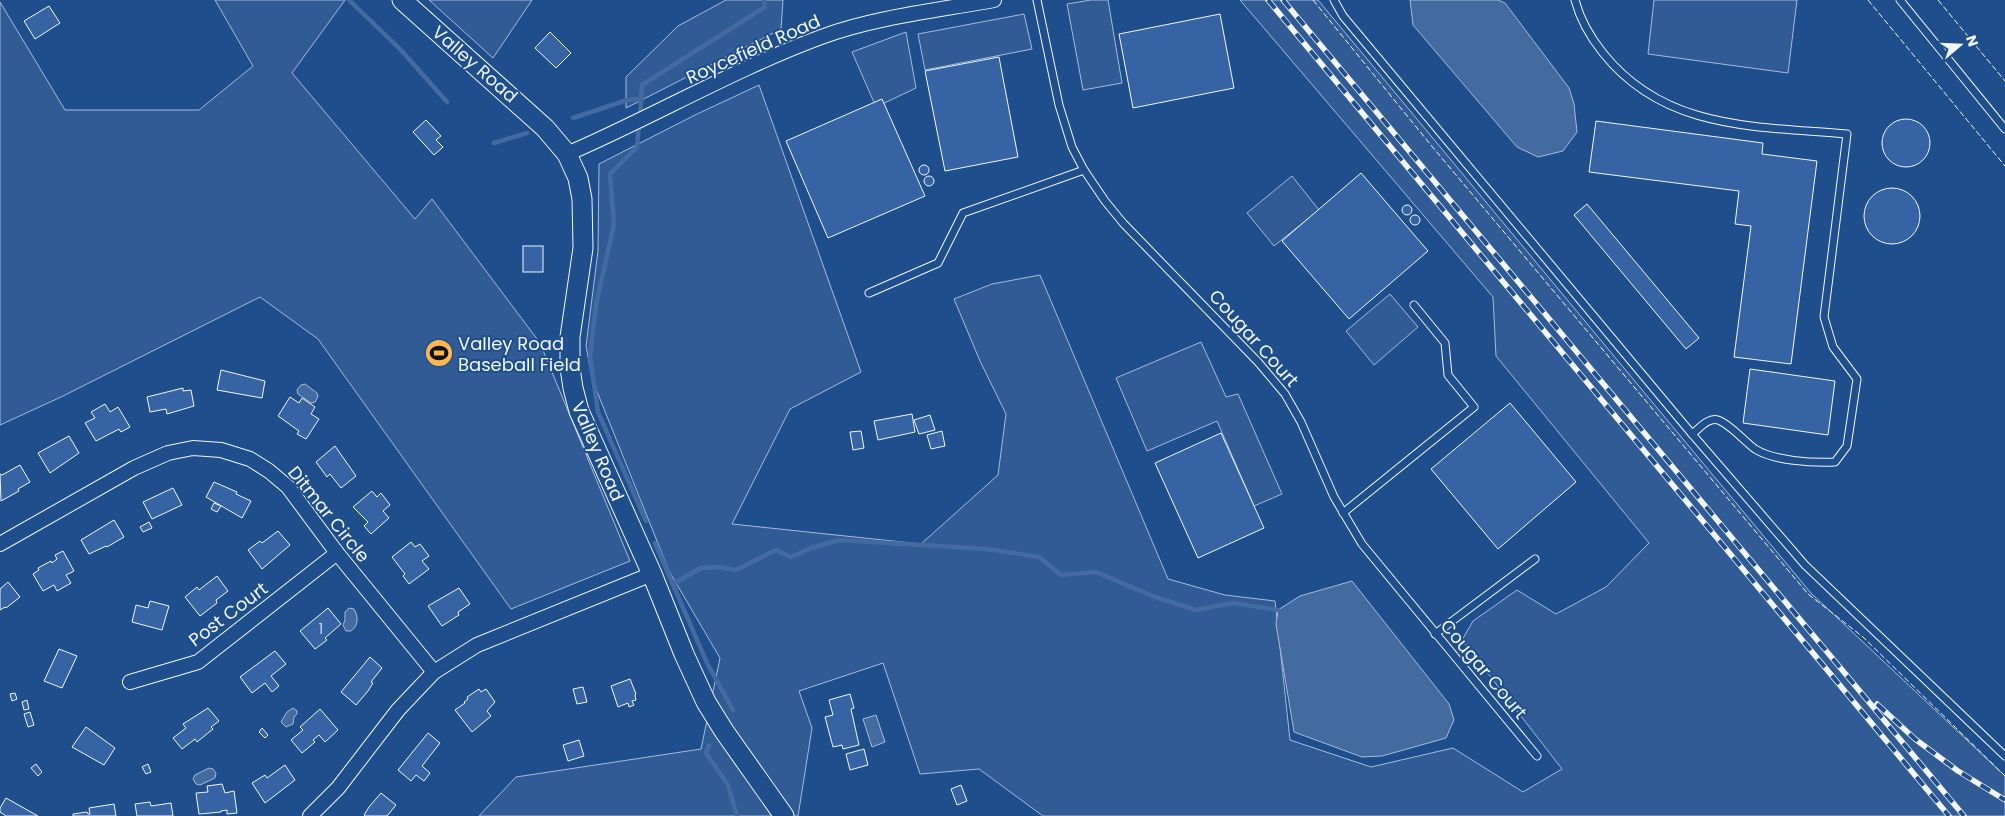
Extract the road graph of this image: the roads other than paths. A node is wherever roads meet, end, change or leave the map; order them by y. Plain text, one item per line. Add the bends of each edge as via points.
1 (402, 0) edge
2 (994, 0) edge
3 (1037, 0) edge
4 (1334, 0) edge
5 (1574, 0) edge
6 (1900, 0) edge
7 (2005, 129) edge
8 (567, 154) junction
9 (1084, 170) junction
10 (869, 293) dead end
11 (1414, 305) dead end
12 (1692, 434) junction
13 (1343, 514) junction
14 (0, 544) edge
15 (337, 553) junction
16 (1535, 559) dead end
17 (652, 574) junction
18 (1435, 634) junction
19 (434, 672) junction
20 (130, 682) dead end
21 (1536, 756) dead end
22 (2005, 756) edge
23 (310, 816) edge
24 (784, 816) edge

1 - 8 street, Valley Road via 529,113
2 - 8 street, Roycefield Road via 826,35 783,52
3 - 9 lane, Cougar Court via 1064,127
4 - 12 lane via 1349,23
5 - 12 lane via 1586,27 1613,65 1645,94 1665,105 1684,113 1726,122 1847,134 1824,317 1833,347 1857,379 1847,446 1834,462 1819,462 1770,456 1718,420 1709,420
6 - 7 lane
8 - 17 street, Valley Road via 578,178 583,226 580,276 570,337 573,388 589,437
9 - 10 lane via 963,213 938,263
9 - 13 lane, Cougar Court via 1123,223 1252,355 1285,394
11 - 13 lane via 1445,343 1448,374 1474,407
12 - 22 lane via 1805,565
13 - 18 lane, Cougar Court via 1362,544
14 - 15 street, Ditmar Circle via 134,468 168,452 193,448 221,450 250,459 269,471 288,487
15 - 19 street, Ditmar Circle
15 - 20 street, Post Court via 198,662
16 - 18 lane
17 - 19 street via 477,645
17 - 24 street, Valley Road via 706,702
18 - 21 lane, Cougar Court
19 - 23 street via 398,710 338,788

